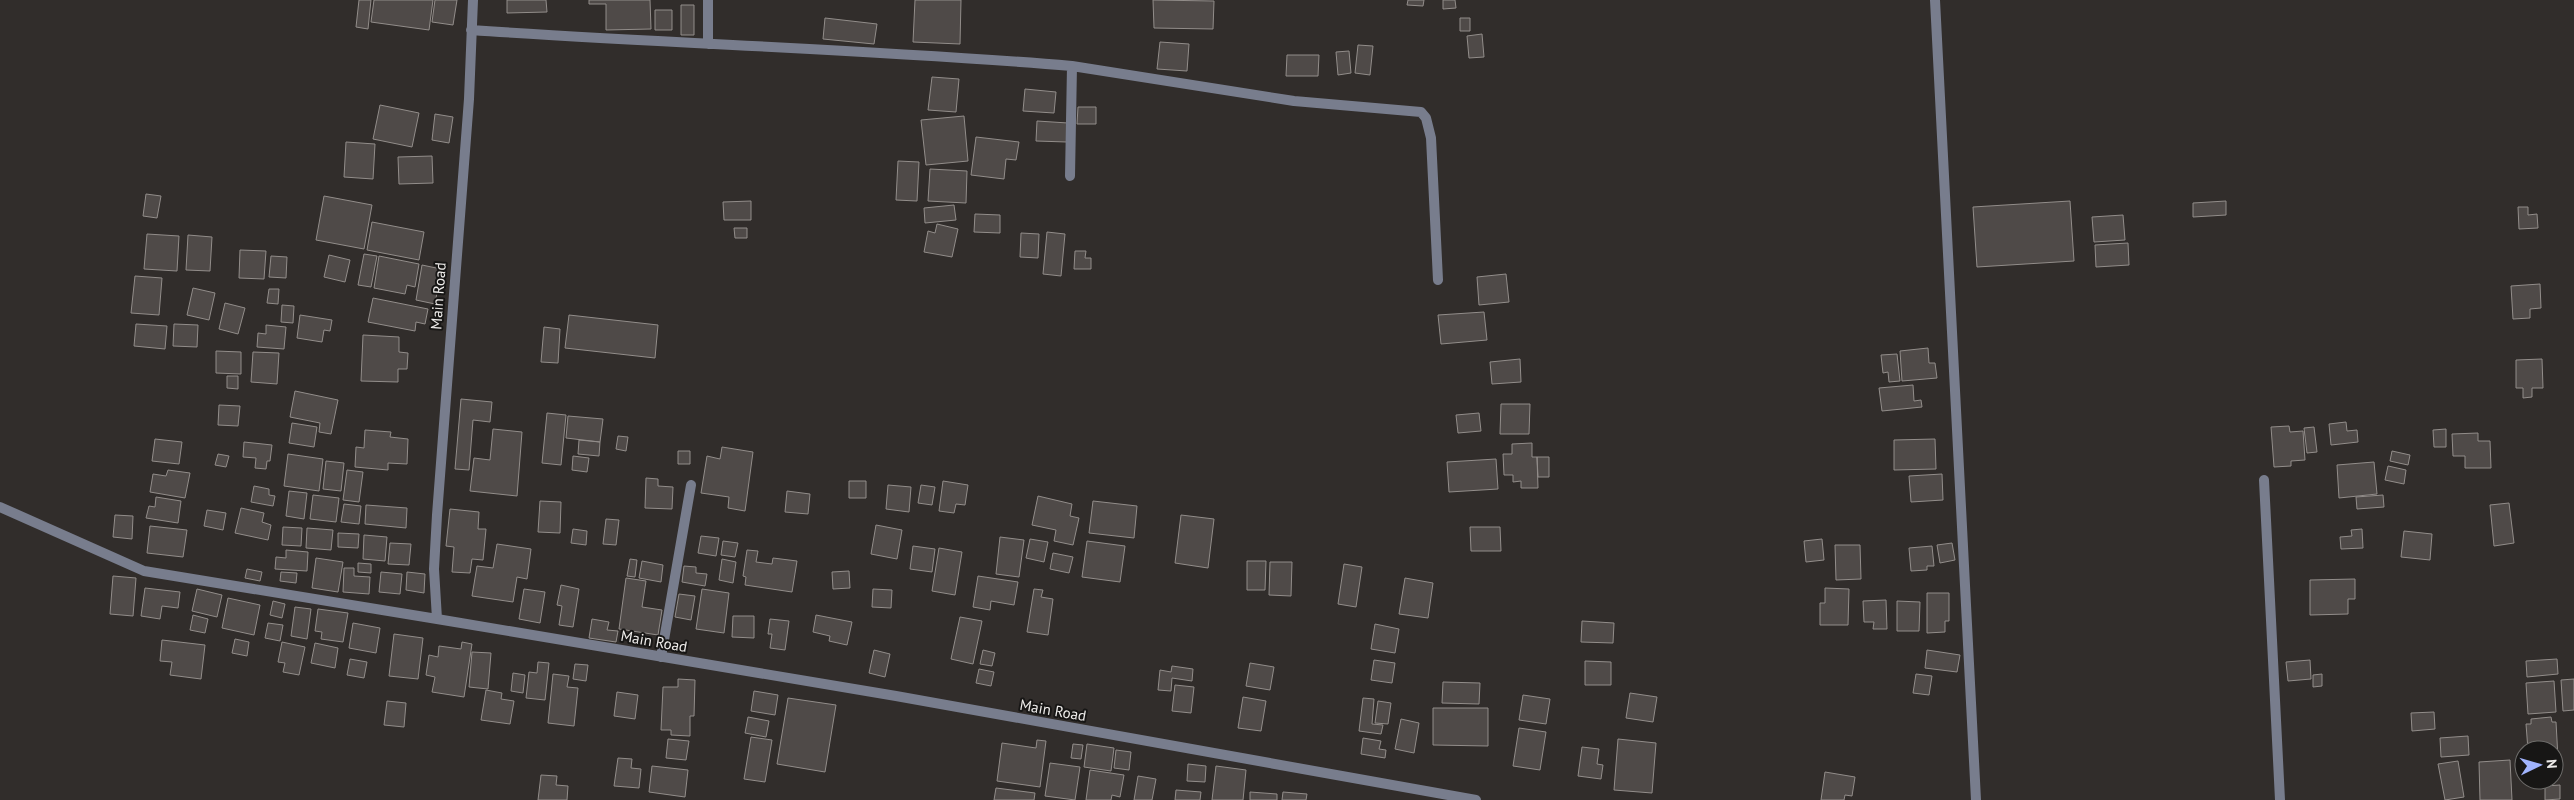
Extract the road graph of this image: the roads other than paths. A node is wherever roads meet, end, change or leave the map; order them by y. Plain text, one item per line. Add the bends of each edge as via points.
1 (473, 0) edge
2 (708, 0) edge
3 (1935, 0) edge
4 (471, 30) junction
5 (708, 44) junction
6 (1072, 66) junction
7 (1070, 176) dead end
8 (1438, 280) dead end
9 (2264, 480) dead end
10 (691, 485) dead end
11 (0, 507) edge
12 (437, 619) junction
13 (661, 657) junction
14 (1476, 800) edge
15 (1976, 800) edge
16 (2280, 800) edge

1 - 4 street, Main Road
2 - 5 street
3 - 15 street
4 - 5 street
4 - 12 street, Main Road via 437,515 434,569
5 - 6 street
6 - 7 street
6 - 8 street via 1294,100 1421,112 1426,118 1430,138
9 - 16 street
10 - 13 street
11 - 12 street via 144,570
12 - 13 street, Main Road
13 - 14 street, Main Road

